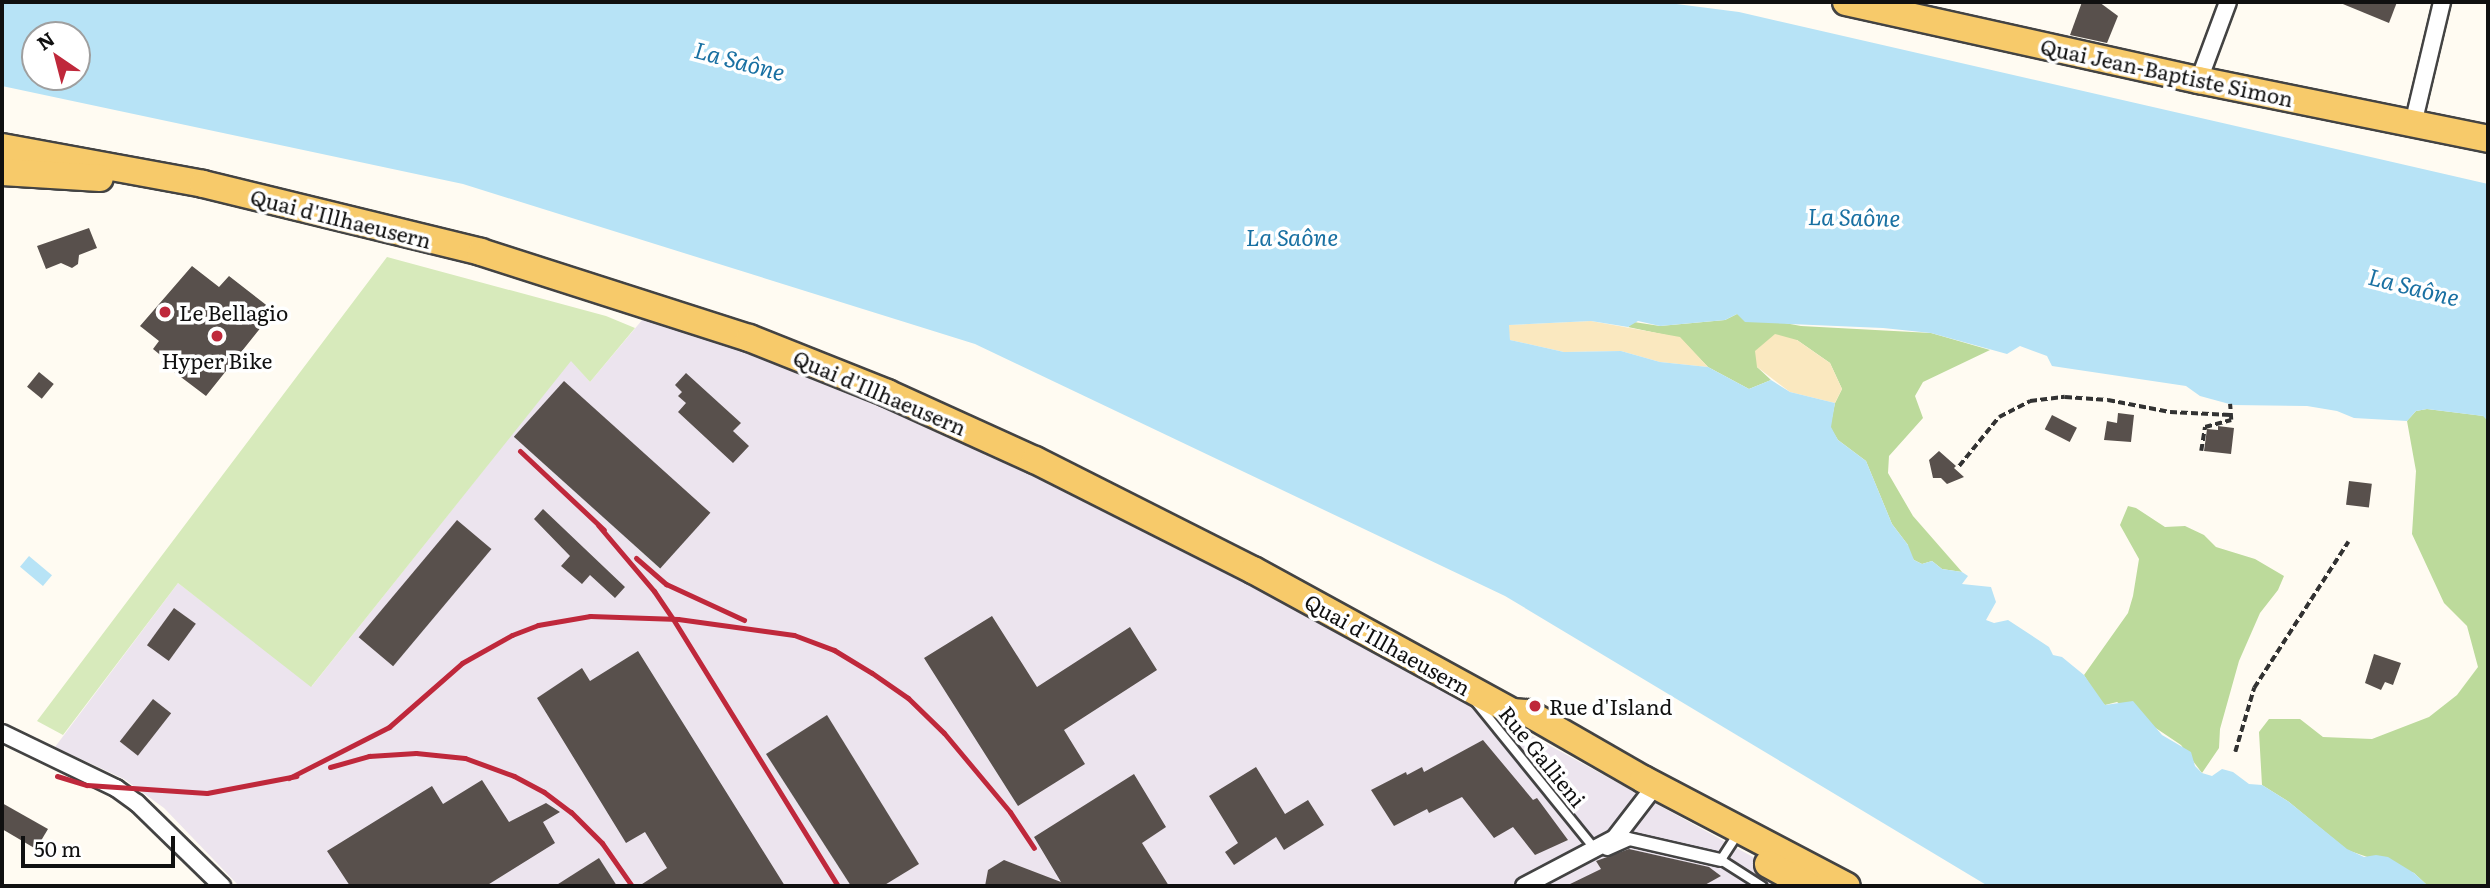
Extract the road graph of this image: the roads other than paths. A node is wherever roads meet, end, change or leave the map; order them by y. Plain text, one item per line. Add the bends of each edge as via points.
1 (1846, 2) edge
2 (2228, 2) edge
3 (2442, 2) edge
4 (2199, 80) junction
5 (2413, 124) junction
6 (2488, 139) edge
7 (2, 147) edge
8 (2, 172) edge
9 (203, 184) junction
10 (1478, 692) junction
11 (2, 733) edge
12 (1652, 791) junction
13 (1731, 844) junction
14 (1592, 846) junction
15 (222, 886) edge
16 (1524, 886) edge
17 (1762, 886) edge
18 (1808, 886) edge
19 (1847, 886) edge

1 - 4 main road, Quai Jean-Baptiste Simon
2 - 4 street
3 - 5 street
4 - 5 main road, Quai Jean-Baptiste Simon
5 - 6 main road, Quai Jean-Baptiste Simon
7 - 9 main road, Quai d'Illhaeusern
8 - 9 main road, Quai d'Illhaeusern
9 - 10 main road, Quai d'Illhaeusern via 481,252 749,338 874,387 1035,460 1241,564
10 - 12 main road, Quai d'Illhaeusern via 1513,712 1521,725
10 - 14 lane, Rue Gallieni via 1474,700 1492,727
11 - 15 street via 116,788
12 - 13 main road, Quai d'Illhaeusern
12 - 14 street via 1615,838
13 - 14 street via 1629,839 1609,849
13 - 17 lane
13 - 18 main road, Quai d'Illhaeusern
13 - 19 main road, Quai d'Illhaeusern
14 - 16 street

